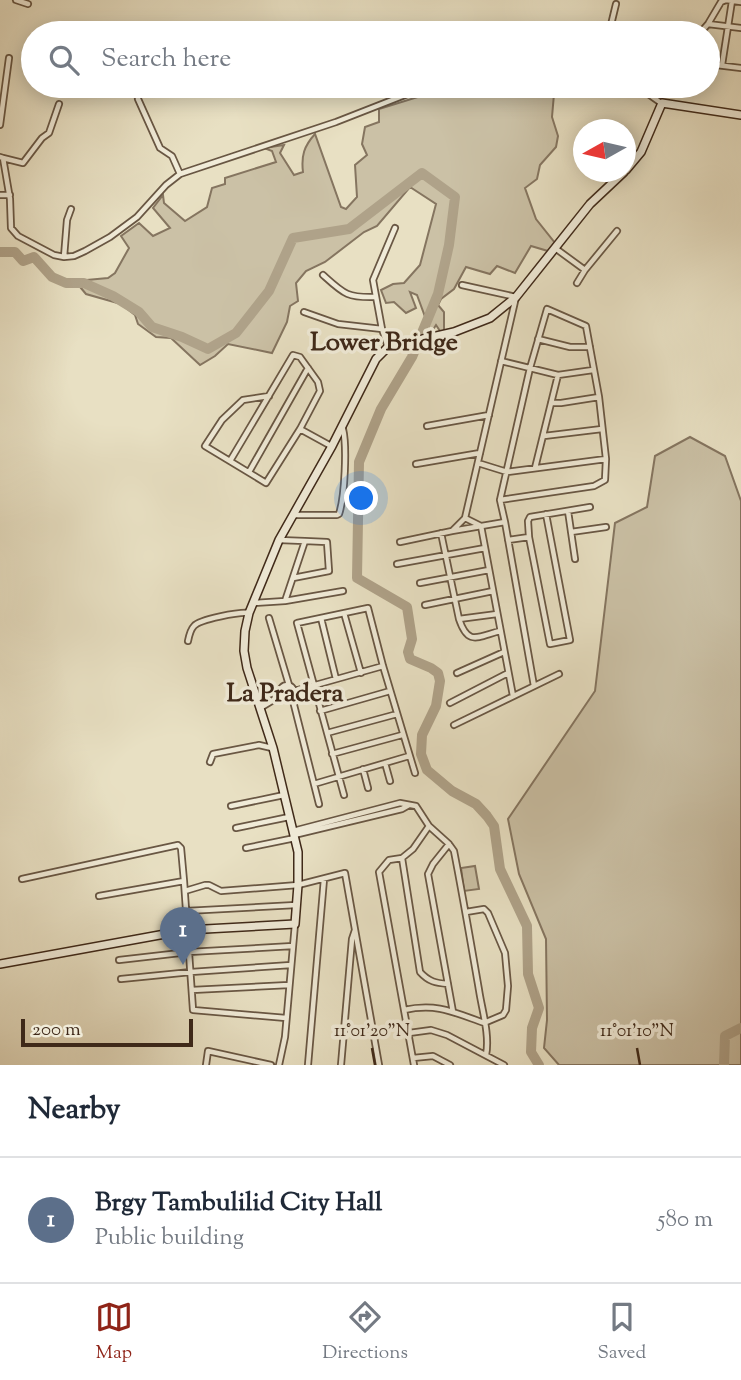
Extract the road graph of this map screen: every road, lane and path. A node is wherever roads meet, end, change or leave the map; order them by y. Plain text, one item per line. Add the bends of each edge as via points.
1 (16, 0) edge
2 (732, 1) edge
3 (741, 2) edge
4 (28, 4) dead end
5 (616, 4) dead end
6 (612, 21) edge
7 (710, 21) edge
8 (720, 26) edge
9 (728, 27) junction
10 (741, 28) edge
11 (9, 58) dead end
12 (722, 65) joint
13 (741, 68) edge
14 (397, 98) edge
15 (655, 98) edge
16 (138, 99) dead end
17 (662, 103) junction
18 (59, 104) dead end
19 (741, 115) edge
20 (0, 125) edge
21 (1, 158) edge
22 (636, 158) edge
23 (180, 174) junction
24 (613, 182) edge
25 (0, 195) edge
26 (10, 195) junction
27 (71, 209) dead end
28 (395, 228) dead end
29 (617, 231) dead end
30 (554, 247) junction
31 (64, 257) junction
32 (586, 270) junction
33 (324, 275) dead end
34 (577, 283) dead end
35 (463, 285) dead end
36 (376, 297) junction
37 (516, 297) junction
38 (304, 312) dead end
39 (382, 330) junction
40 (538, 339) junction
41 (388, 347) junction
42 (590, 347) junction
43 (501, 361) junction
44 (308, 368) junction
45 (530, 368) junction
46 (593, 370) junction
47 (558, 375) junction
48 (269, 396) junction
49 (599, 397) junction
50 (551, 402) junction
51 (489, 415) junction
52 (342, 426) junction
53 (427, 426) dead end
54 (300, 429) junction
55 (602, 429) junction
56 (544, 436) junction
57 (332, 446) junction
58 (480, 453) junction
59 (606, 459) junction
60 (230, 461) junction
61 (478, 463) junction
62 (416, 464) dead end
63 (536, 468) junction
64 (249, 472) junction
65 (507, 472) junction
66 (500, 500) junction
67 (590, 507) dead end
68 (568, 511) junction
69 (546, 514) junction
70 (293, 515) junction
71 (465, 518) junction
72 (505, 522) junction
73 (481, 526) junction
74 (606, 527) dead end
75 (452, 531) junction
76 (571, 532) junction
77 (441, 533) junction
78 (529, 537) junction
79 (279, 540) junction
80 (508, 540) junction
81 (305, 541) junction
82 (400, 542) dead end
83 (485, 548) junction
84 (445, 555) junction
85 (575, 559) dead end
86 (397, 564) dead end
87 (489, 570) junction
88 (450, 577) junction
89 (293, 578) junction
90 (420, 583) dead end
91 (343, 591) dead end
92 (493, 591) junction
93 (455, 600) junction
94 (285, 601) junction
95 (253, 603) junction
96 (425, 605) dead end
97 (248, 613) junction
98 (344, 613) junction
99 (497, 614) junction
100 (269, 618) dead end
101 (321, 618) junction
102 (459, 619) junction
103 (500, 631) junction
104 (188, 641) dead end
105 (504, 652) junction
106 (383, 666) junction
107 (361, 673) junction
108 (457, 673) dead end
109 (508, 673) junction
110 (559, 674) dead end
111 (337, 679) junction
112 (289, 685) junction
113 (313, 686) junction
114 (534, 686) junction
115 (294, 691) junction
116 (390, 691) junction
117 (280, 694) junction
118 (513, 696) junction
119 (257, 697) junction
120 (292, 698) junction
121 (450, 703) dead end
122 (260, 708) junction
123 (320, 711) junction
124 (397, 714) junction
125 (454, 726) dead end
126 (327, 733) junction
127 (403, 735) junction
128 (272, 748) junction
129 (332, 754) junction
130 (409, 756) junction
131 (210, 762) dead end
132 (385, 763) junction
133 (363, 769) junction
134 (415, 773) dead end
135 (338, 777) junction
136 (390, 781) dead end
137 (314, 784) junction
138 (368, 788) dead end
139 (344, 794) dead end
140 (284, 795) junction
141 (319, 804) dead end
142 (231, 806) dead end
143 (289, 817) junction
144 (429, 826) junction
145 (236, 828) dead end
146 (294, 835) junction
147 (449, 844) junction
148 (246, 848) dead end
149 (402, 858) junction
150 (22, 879) dead end
151 (324, 879) junction
152 (184, 881) junction
153 (298, 885) junction
154 (184, 891) junction
155 (99, 896) dead end
156 (296, 905) junction
157 (186, 911) junction
158 (466, 912) junction
159 (295, 923) junction
160 (355, 929) junction
161 (187, 930) junction
162 (293, 946) junction
163 (189, 952) junction
164 (119, 960) dead end
165 (0, 964) edge
166 (291, 965) junction
167 (191, 972) junction
168 (121, 979) dead end
169 (448, 984) junction
170 (289, 985) junction
171 (192, 990) junction
172 (404, 1010) junction
173 (453, 1012) junction
174 (286, 1018) junction
175 (484, 1023) junction
176 (408, 1033) junction
177 (486, 1055) junction
178 (413, 1058) junction
179 (206, 1065) edge
180 (271, 1065) edge
181 (279, 1065) edge
182 (309, 1065) edge
183 (341, 1065) edge
184 (379, 1065) edge
185 (414, 1065) edge
186 (450, 1065) edge
187 (504, 1065) edge

1 - 4 street
2 - 3 street
2 - 7 street via 721,2
2 - 9 street
5 - 6 street
8 - 9 street
9 - 10 street
9 - 12 street
11 - 20 street
12 - 13 street
14 - 23 street
15 - 17 street
16 - 23 street via 160,148 172,156
17 - 19 street
17 - 22 street
18 - 21 street via 49,133 23,163
21 - 26 street
23 - 31 street via 110,237
24 - 30 street
25 - 26 street
26 - 31 street via 11,228 18,236
27 - 31 street
28 - 36 street via 373,281
29 - 32 street
30 - 32 street
30 - 37 street
32 - 34 street
33 - 36 street via 351,296
35 - 37 street
36 - 39 street
37 - 41 street via 490,318 464,330
37 - 43 street
38 - 39 street via 338,324
39 - 41 street
40 - 42 street
40 - 42 street via 547,309 586,327
40 - 45 street
41 - 52 street via 376,359
42 - 46 street
43 - 45 street
43 - 51 street
44 - 48 street via 300,356 293,355
44 - 54 street via 320,391
44 - 64 street
45 - 47 street
45 - 65 street
46 - 47 street
46 - 49 street
47 - 50 street
48 - 60 street
48 - 60 street via 243,400 205,446
49 - 50 street
49 - 55 street
50 - 56 street
51 - 53 street
51 - 58 street
52 - 57 street
52 - 70 street via 345,455 339,514
54 - 57 street
54 - 64 street via 266,483
55 - 56 street
55 - 59 street
56 - 63 street
57 - 70 street
58 - 61 street
58 - 62 street
59 - 63 street
59 - 66 street via 605,480 594,486
60 - 64 street
61 - 65 street
61 - 71 street
63 - 65 street
65 - 66 street
66 - 72 street
67 - 68 street
68 - 69 street
68 - 76 street
69 - 78 street via 528,519
69 - 78 street via 570,640 550,644
70 - 79 street
71 - 73 street
71 - 75 street
72 - 73 street
72 - 80 street
73 - 75 street
73 - 83 street
74 - 76 street
75 - 77 street
76 - 85 street
77 - 82 street
77 - 84 street
78 - 80 street
79 - 81 street
79 - 95 street
80 - 114 street
81 - 89 street
81 - 89 street via 327,542 329,571
83 - 84 street
83 - 87 street
84 - 86 street
84 - 88 street
87 - 88 street
87 - 92 street
88 - 90 street
88 - 93 street
89 - 94 street
91 - 94 street
92 - 93 street
92 - 99 street
93 - 96 street
93 - 102 street
94 - 95 street
95 - 97 street
97 - 104 street via 199,622 192,627
97 - 119 street via 244,651
98 - 101 street
98 - 106 street via 368,608
98 - 107 street
99 - 102 street
99 - 103 street
100 - 112 street
101 - 111 street
101 - 113 street via 297,623
102 - 103 street via 468,636
103 - 105 street
105 - 108 street
105 - 109 street
106 - 107 street
106 - 116 street
107 - 111 street
109 - 118 street
109 - 121 street
110 - 114 street
111 - 113 street
112 - 115 street
112 - 117 street via 282,687
113 - 115 street
113 - 123 street
114 - 118 street
115 - 120 street
116 - 123 street
116 - 124 street
117 - 119 street
117 - 120 street
117 - 122 street
118 - 125 street
119 - 122 street
120 - 137 street
122 - 128 street
123 - 126 street
124 - 126 street
124 - 127 street
126 - 129 street
127 - 129 street
127 - 130 street
128 - 131 street via 259,745 213,754
128 - 140 street
129 - 135 street
130 - 132 street
130 - 134 street
132 - 133 street
132 - 136 street
133 - 135 street
133 - 138 street
135 - 137 street
135 - 139 street
137 - 141 street
140 - 142 street
140 - 143 street
143 - 145 street
143 - 146 street
144 - 146 street via 416,806 400,803
144 - 147 street
144 - 149 street
146 - 148 street
146 - 153 street
147 - 158 street
147 - 169 street via 428,874
149 - 169 street via 420,972 434,983
149 - 172 street via 389,860 379,872
150 - 152 street via 178,845
151 - 153 street
151 - 160 street via 345,873
151 - 182 street
152 - 154 street
152 - 155 street
153 - 154 street via 220,891 205,885
153 - 156 street
154 - 157 street
156 - 157 street
156 - 159 street
157 - 161 street
158 - 175 street
158 - 175 street via 484,909 488,913 505,953 506,1010
159 - 161 street
159 - 162 street
160 - 183 street
160 - 184 street
161 - 163 street
161 - 165 street
162 - 163 street
162 - 166 street
163 - 164 street
163 - 167 street
166 - 167 street
166 - 170 street
167 - 168 street
167 - 171 street
169 - 173 street
170 - 171 street
170 - 174 street
171 - 174 street via 193,1010
172 - 173 street via 431,1006
172 - 176 street
173 - 175 street
174 - 181 street
175 - 177 street
176 - 177 street via 431,1030
176 - 178 street
177 - 187 street
178 - 185 street
178 - 186 street via 433,1056
179 - 180 street via 208,1051

